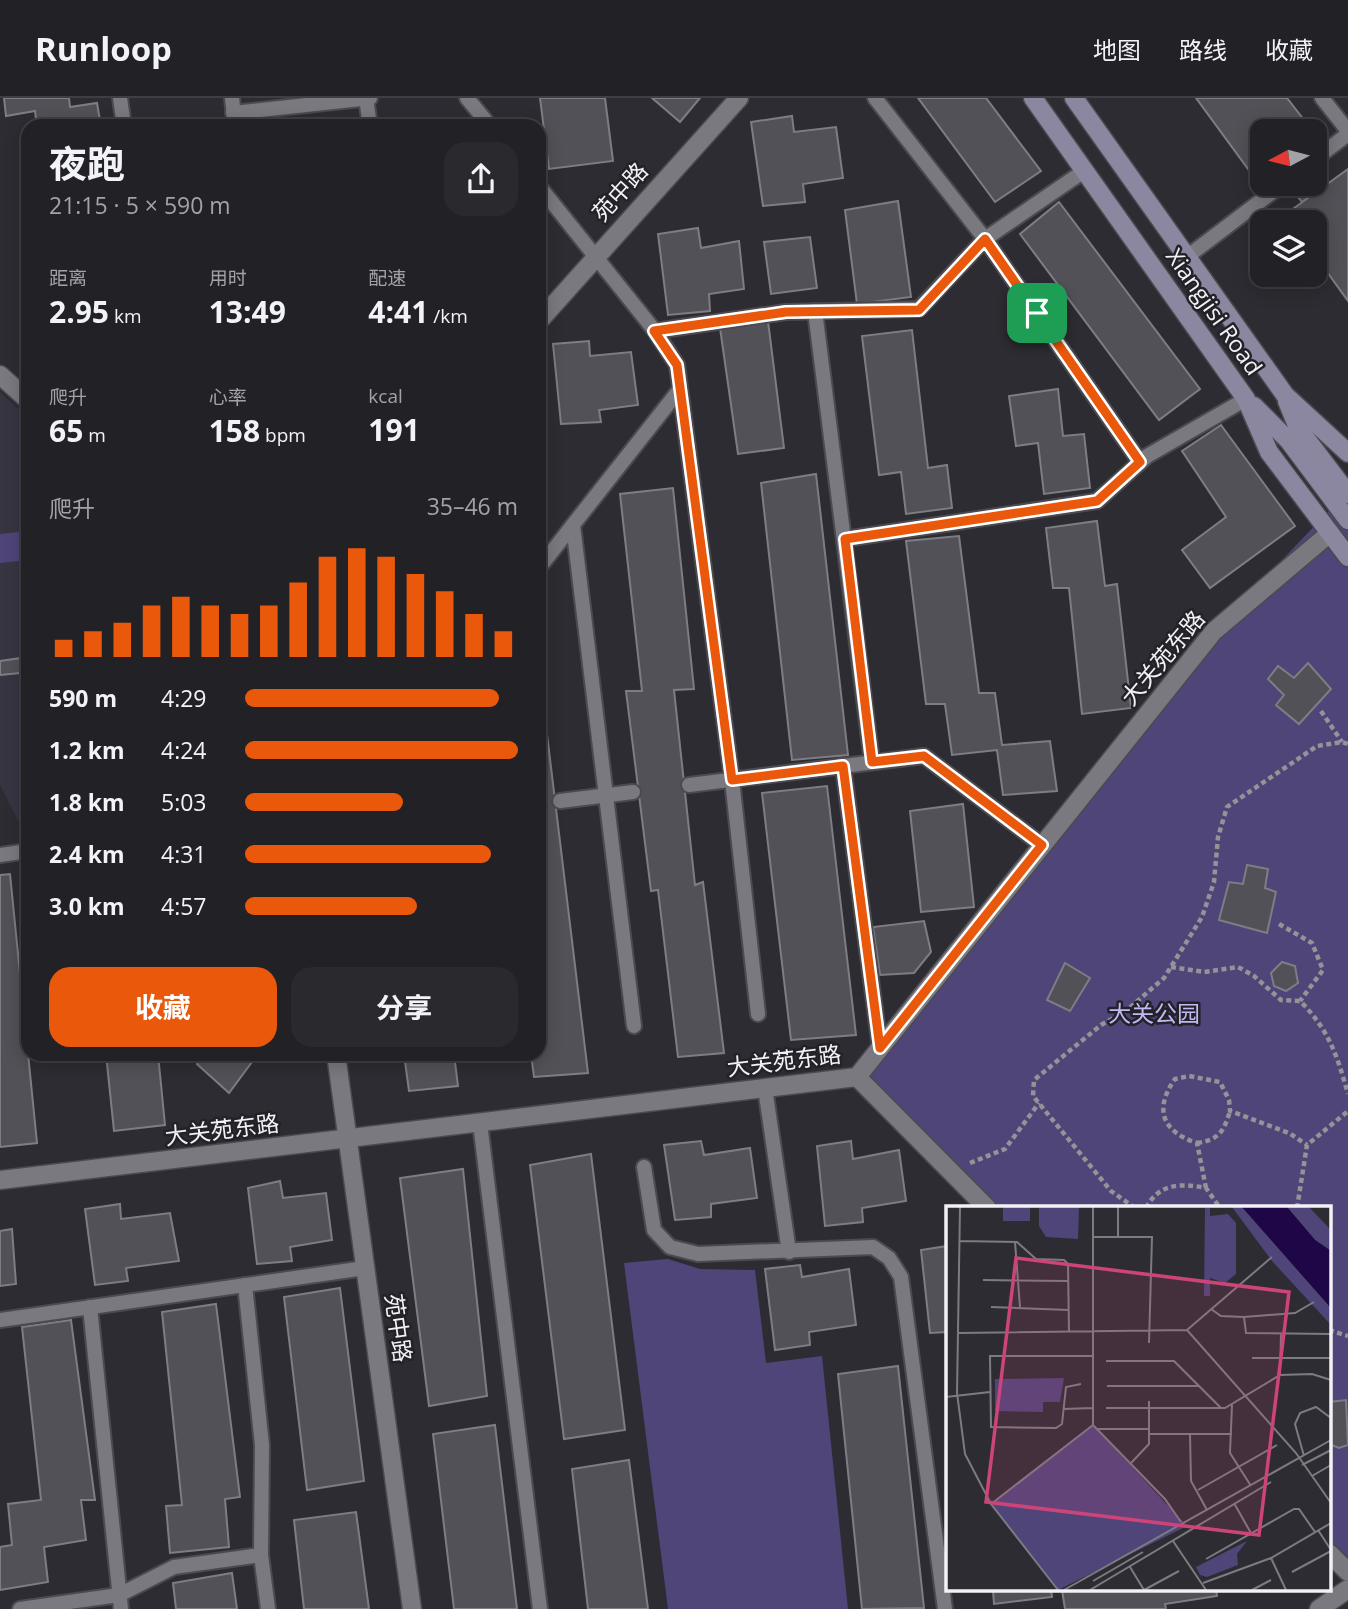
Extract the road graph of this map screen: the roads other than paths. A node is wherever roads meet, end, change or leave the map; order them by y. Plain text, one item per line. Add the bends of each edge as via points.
1 (120, 98) edge
2 (232, 98) edge
3 (367, 98) edge
4 (467, 98) edge
5 (740, 98) edge
6 (875, 98) edge
7 (1034, 98) edge
8 (1074, 98) edge
9 (1322, 98) edge
10 (123, 119) edge
11 (234, 119) edge
12 (240, 119) edge
13 (369, 119) edge
14 (484, 119) edge
15 (1348, 133) edge
16 (1327, 150) edge
17 (1084, 171) junction
18 (546, 195) edge
19 (1267, 196) edge
20 (985, 239) junction
21 (596, 256) junction
22 (1188, 256) junction
23 (815, 311) junction
24 (546, 313) edge
25 (654, 331) junction
26 (0, 375) edge
27 (680, 389) junction
28 (21, 394) edge
29 (1284, 395) junction
30 (1246, 398) junction
31 (1348, 453) edge
32 (1140, 462) junction
33 (1348, 494) edge
34 (1348, 520) edge
35 (573, 525) junction
36 (1330, 533) junction
37 (845, 539) junction
38 (1348, 557) edge
39 (546, 559) edge
40 (872, 762) junction
41 (843, 766) junction
42 (732, 780) junction
43 (689, 785) dead end
44 (634, 792) dead end
45 (607, 795) junction
46 (560, 801) dead end
47 (1042, 845) junction
48 (21, 852) edge
49 (0, 855) edge
50 (758, 1014) dead end
51 (634, 1026) dead end
52 (880, 1048) junction
53 (337, 1061) edge
54 (857, 1077) junction
55 (765, 1088) junction
56 (480, 1123) junction
57 (348, 1139) junction
58 (644, 1167) dead end
59 (0, 1181) edge
60 (985, 1206) edge
61 (789, 1252) junction
62 (365, 1268) junction
63 (245, 1285) junction
64 (90, 1307) junction
65 (0, 1320) edge
66 (1330, 1553) edge
67 (261, 1555) junction
68 (1348, 1572) edge
69 (1348, 1589) edge
70 (120, 1602) edge
71 (20, 1609) edge
72 (268, 1609) edge
73 (412, 1609) edge
74 (540, 1609) edge
75 (945, 1609) edge
76 (1319, 1609) edge

1 - 10 lane
2 - 11 lane
3 - 12 lane
3 - 13 lane
4 - 14 lane
5 - 21 street, 苑中路
6 - 20 lane
7 - 17 main road, Xiangjisi Road
8 - 22 main road, Xiangjisi Road
9 - 15 lane
15 - 16 lane
17 - 20 lane
17 - 30 main road, Xiangjisi Road
18 - 21 lane
19 - 22 lane
20 - 23 lane via 919,310
20 - 32 lane
21 - 24 street, 苑中路
21 - 25 lane
22 - 29 main road, Xiangjisi Road
23 - 25 lane
23 - 37 lane
25 - 27 lane via 677,365
26 - 28 street
27 - 35 lane
27 - 42 lane
29 - 31 main road, Xiangjisi Road
29 - 33 main road via 1298,428
30 - 32 lane
30 - 34 main road via 1289,441
30 - 36 main road, Xiangjisi Road via 1269,452
32 - 37 lane via 1097,501
35 - 39 lane
35 - 45 lane
36 - 38 main road, Xiangjisi Road
36 - 47 street, 大关苑东路 via 1214,631
37 - 40 lane
40 - 41 lane
40 - 47 lane via 924,756
41 - 42 lane
41 - 52 lane
42 - 43 lane
42 - 50 lane
44 - 45 lane
45 - 46 lane
45 - 51 lane
47 - 52 street, 大关苑东路
48 - 49 lane
52 - 54 street, 大关苑东路
53 - 57 street, 苑中路
54 - 55 street, 大关苑东路
54 - 60 street
55 - 56 street, 大关苑东路
55 - 61 lane
56 - 57 street, 大关苑东路
56 - 74 lane
57 - 59 street, 大关苑东路
57 - 62 street, 苑中路
58 - 61 lane via 654,1230 670,1247 698,1254
61 - 75 lane via 873,1247 889,1258 901,1277
62 - 63 lane
62 - 73 street, 苑中路
63 - 64 lane
63 - 67 lane via 262,1444
64 - 65 lane
64 - 70 lane
66 - 68 street
67 - 70 lane via 174,1567
67 - 72 lane
69 - 76 street
70 - 71 lane

